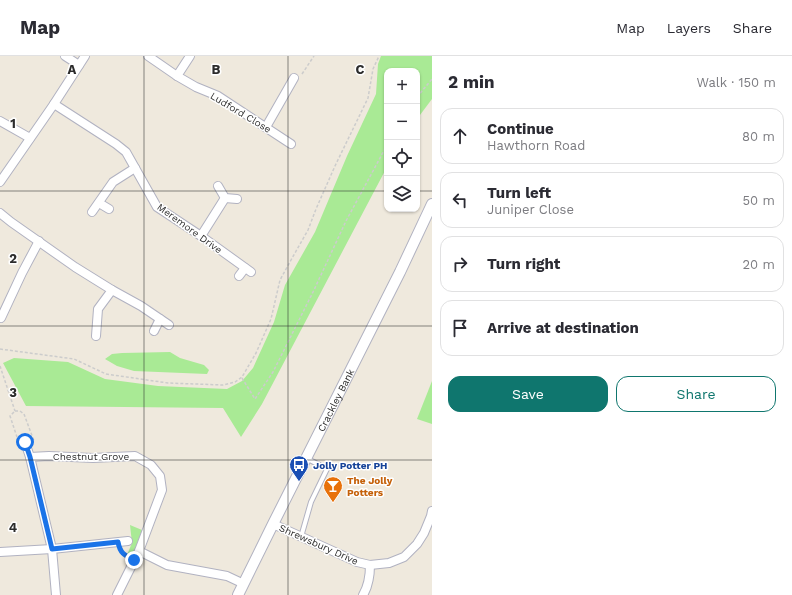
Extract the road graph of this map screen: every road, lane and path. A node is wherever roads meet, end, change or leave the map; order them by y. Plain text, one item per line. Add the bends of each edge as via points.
1 (65, 56) edge
2 (85, 56) edge
3 (148, 56) edge
4 (190, 56) edge
5 (314, 56) edge
6 (79, 65) junction
7 (177, 76) junction
8 (294, 78) joint
9 (432, 79) edge
10 (420, 93) edge
11 (54, 104) junction
12 (0, 121) edge
13 (266, 127) junction
14 (30, 138) junction
15 (292, 144) dead end
16 (384, 151) edge
17 (135, 168) junction
18 (0, 182) edge
19 (218, 186) dead end
20 (225, 198) junction
21 (237, 199) dead end
22 (99, 202) junction
23 (432, 204) edge
24 (109, 209) dead end
25 (92, 212) dead end
26 (0, 213) edge
27 (200, 236) junction
28 (39, 241) junction
29 (239, 276) dead end
30 (112, 290) junction
31 (1, 318) edge
32 (160, 319) junction
33 (169, 325) dead end
34 (154, 331) dead end
35 (96, 336) dead end
36 (0, 366) edge
37 (242, 377) dead end
38 (16, 411) junction
39 (25, 442) junction
40 (30, 457) junction
41 (306, 458) junction
42 (432, 511) edge
43 (273, 524) junction
44 (301, 536) junction
45 (128, 541) dead end
46 (119, 545) junction
47 (52, 549) junction
48 (139, 551) junction
49 (0, 552) edge
50 (134, 560) junction
51 (370, 565) junction
52 (244, 584) junction
53 (56, 595) edge
54 (117, 595) edge
55 (238, 595) edge
56 (363, 595) edge

1 - 6 street
2 - 6 street
3 - 7 street, Ludford Close
4 - 7 street
5 - 8 path via 298,79
6 - 11 street
7 - 13 street, Ludford Close via 218,96
8 - 13 street
9 - 10 path
11 - 14 street
11 - 17 street, Meremore Drive via 116,144 126,152
12 - 14 street
13 - 15 street, Ludford Close
14 - 18 street
16 - 37 path via 346,221 273,372 255,399
17 - 22 street via 113,182
17 - 27 street, Meremore Drive via 157,207
19 - 20 street
20 - 21 street
20 - 27 street
22 - 24 street
22 - 25 street
23 - 41 street, Crackley Bank
26 - 28 street
27 - 29 street, Meremore Drive via 248,270
28 - 30 street
28 - 31 street
30 - 32 street
30 - 35 street via 98,310
32 - 33 street
32 - 34 street
36 - 38 path
38 - 39 path via 10,416 19,443
38 - 39 path via 24,414 34,441
39 - 40 street
40 - 47 street
40 - 48 street, Chestnut Grove via 135,456 151,465 160,476 162,490
41 - 43 street, Crackley Bank
41 - 44 lane via 327,469 311,502
42 - 51 street, Shrewsbury Drive via 424,533 404,557 389,563
43 - 44 street, Shrewsbury Drive
43 - 52 street, Crackley Bank
44 - 51 street, Shrewsbury Drive via 357,562
45 - 46 street
46 - 47 street
46 - 50 path via 124,555
47 - 49 street
47 - 53 street
48 - 50 street, Chestnut Grove
48 - 52 street via 167,565 227,576
50 - 54 street, Chestnut Grove
51 - 56 street via 370,577
52 - 55 street, Crackley Bank

